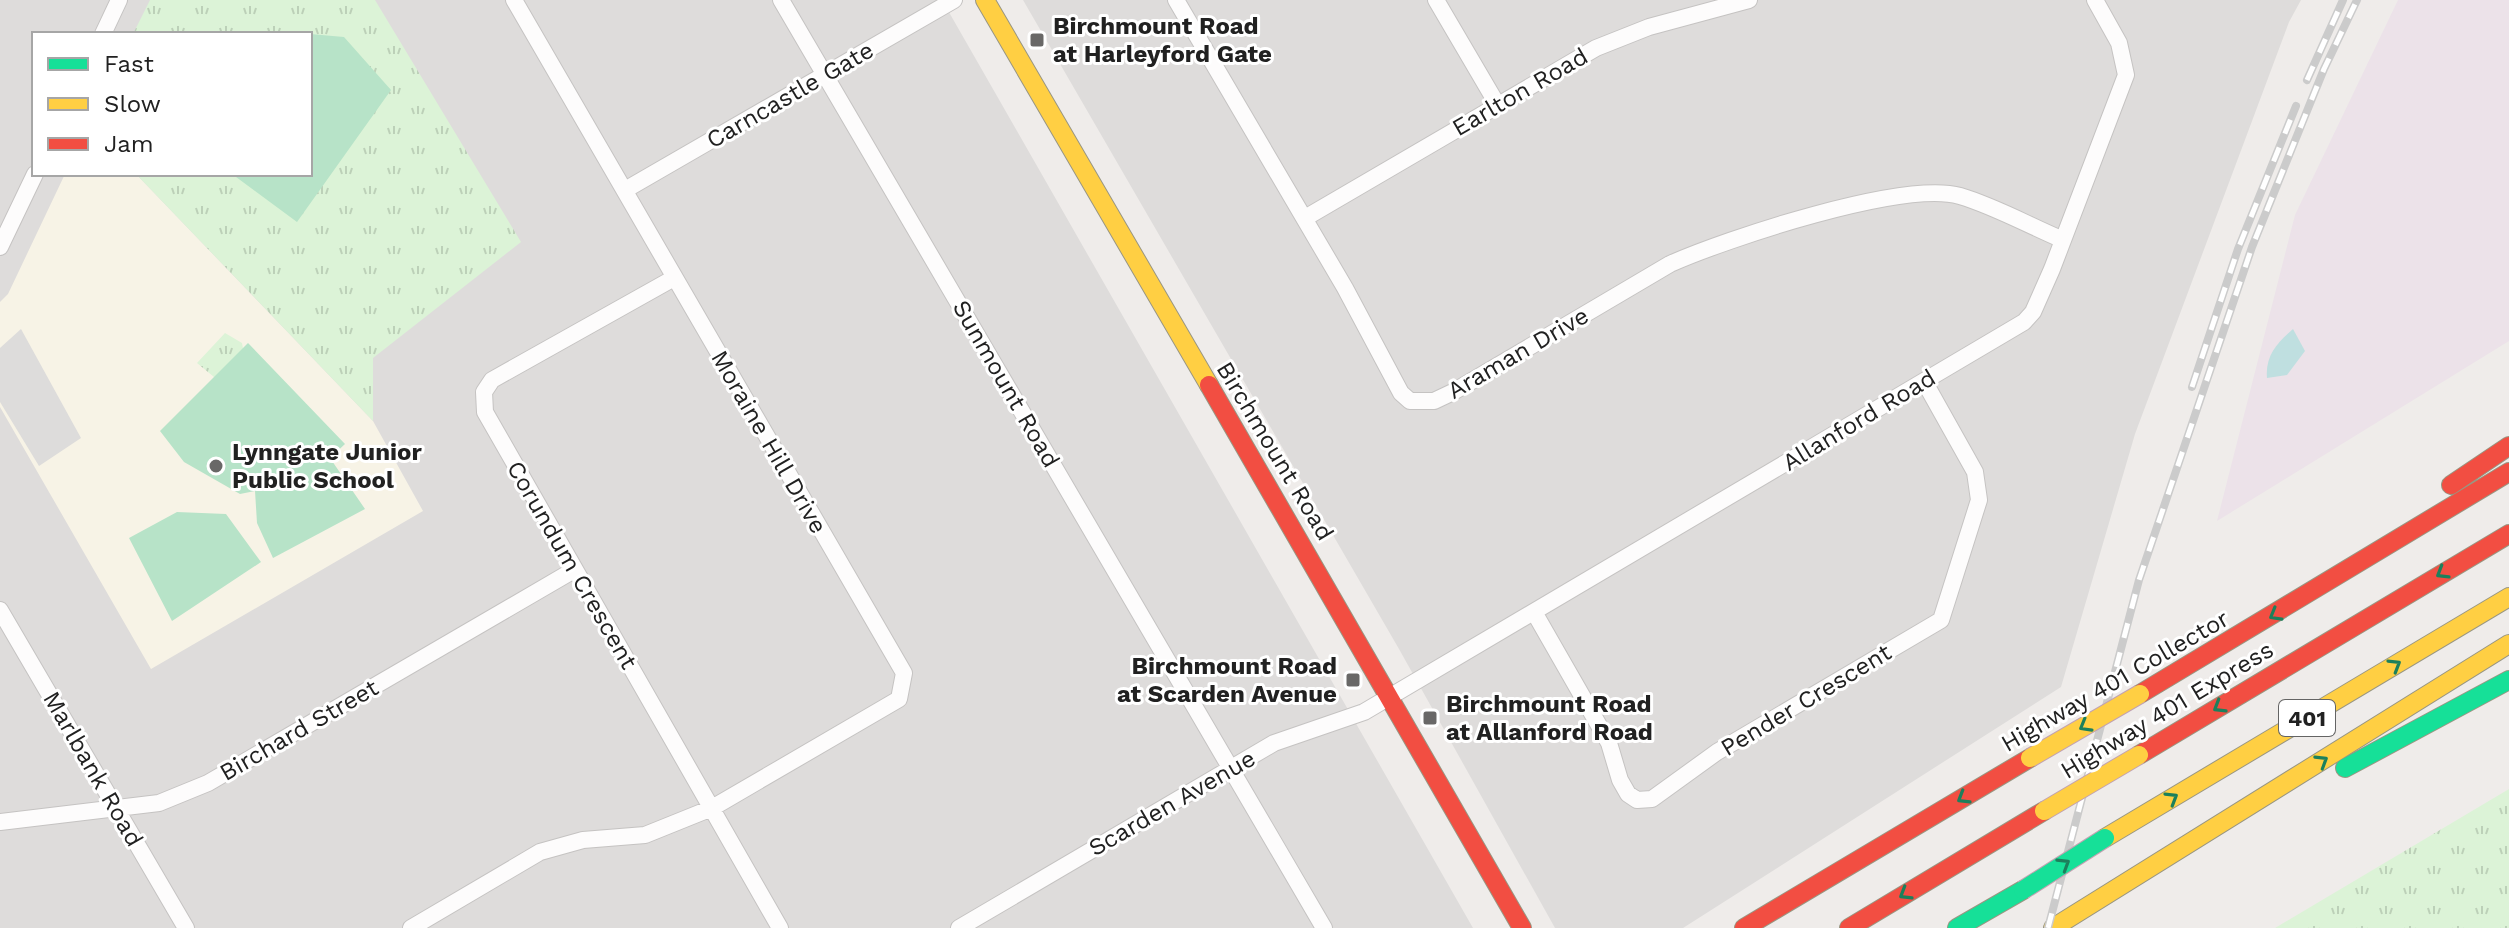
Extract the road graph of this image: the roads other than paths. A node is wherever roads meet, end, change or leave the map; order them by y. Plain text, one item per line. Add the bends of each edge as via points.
1 (119, 0) edge
2 (514, 0) edge
3 (781, 0) edge
4 (954, 0) edge
5 (985, 0) edge
6 (1176, 0) edge
7 (1436, 0) edge
8 (1749, 0) edge
9 (2095, 0) edge
10 (104, 32) edge
11 (826, 74) junction
12 (1497, 104) junction
13 (34, 176) edge
14 (625, 190) junction
15 (1305, 218) junction
16 (2061, 239) junction
17 (0, 247) edge
18 (674, 278) junction
19 (1924, 381) junction
20 (2509, 446) edge
21 (2509, 472) edge
22 (2509, 534) edge
23 (574, 570) junction
24 (2314, 593) junction
25 (2509, 597) edge
26 (0, 610) edge
27 (1534, 612) junction
28 (2509, 644) edge
29 (2509, 680) edge
30 (1392, 696) junction
31 (1229, 769) junction
32 (712, 808) junction
33 (117, 810) junction
34 (0, 822) edge
35 (2113, 891) junction
36 (186, 928) edge
37 (411, 928) edge
38 (780, 928) edge
39 (959, 928) edge
40 (1324, 928) edge
41 (1522, 928) edge
42 (1744, 928) edge
43 (1849, 928) edge
44 (1957, 928) edge
45 (2053, 928) edge

1 - 10 street
2 - 14 street, Moraine Hill Drive
3 - 11 street, Sunmount Road
4 - 11 street, Carncastle Gate
5 - 30 main road, Birchmount Road
6 - 15 street, Araman Drive
7 - 12 street
8 - 12 street, Earlton Road via 1632,33
9 - 16 street, Allanford Road via 2119,43 2126,75
11 - 14 street, Carncastle Gate
11 - 31 street, Sunmount Road
12 - 15 street, Earlton Road
13 - 17 street
14 - 18 street, Moraine Hill Drive
15 - 16 street, Araman Drive via 1401,393 1422,404 1453,392 1670,264 1715,244 1872,201 1959,195
16 - 19 street, Allanford Road via 2039,300 2024,322
18 - 23 street, Corundum Crescent via 492,380 484,392 485,412
18 - 32 street, Moraine Hill Drive via 904,673 899,699
19 - 27 street, Allanford Road
19 - 27 street, Pender Crescent via 1975,472 1979,500 1941,620 1717,752 1652,799 1637,800 1628,794 1609,743
20 - 24 main road via 2348,555
21 - 24 main road, Highway 401 Collector
22 -> 43 main road, Highway 401 Express / 401, bridge
23 - 32 street, Corundum Crescent
23 - 33 street, Birchard Street via 208,783 159,803
24 -> 42 main road, Highway 401 Collector, bridge
44 -> 25 main road, 401, bridge
26 - 33 street, Marlbank Road
27 - 30 street, Allanford Road
35 -> 28 main road, 401
29 - 35 main road
30 - 31 street, Scarden Avenue via 1336,724 1274,743
30 - 41 main road, Birchmount Road
31 - 39 street, Scarden Avenue
31 - 40 street, Sunmount Road
32 - 37 street, Moraine Hill Drive via 645,835 583,840 540,852
32 - 38 street, Corundum Crescent
33 - 34 street, Birchard Street
33 - 36 street, Marlbank Road
35 - 45 main road, 401

